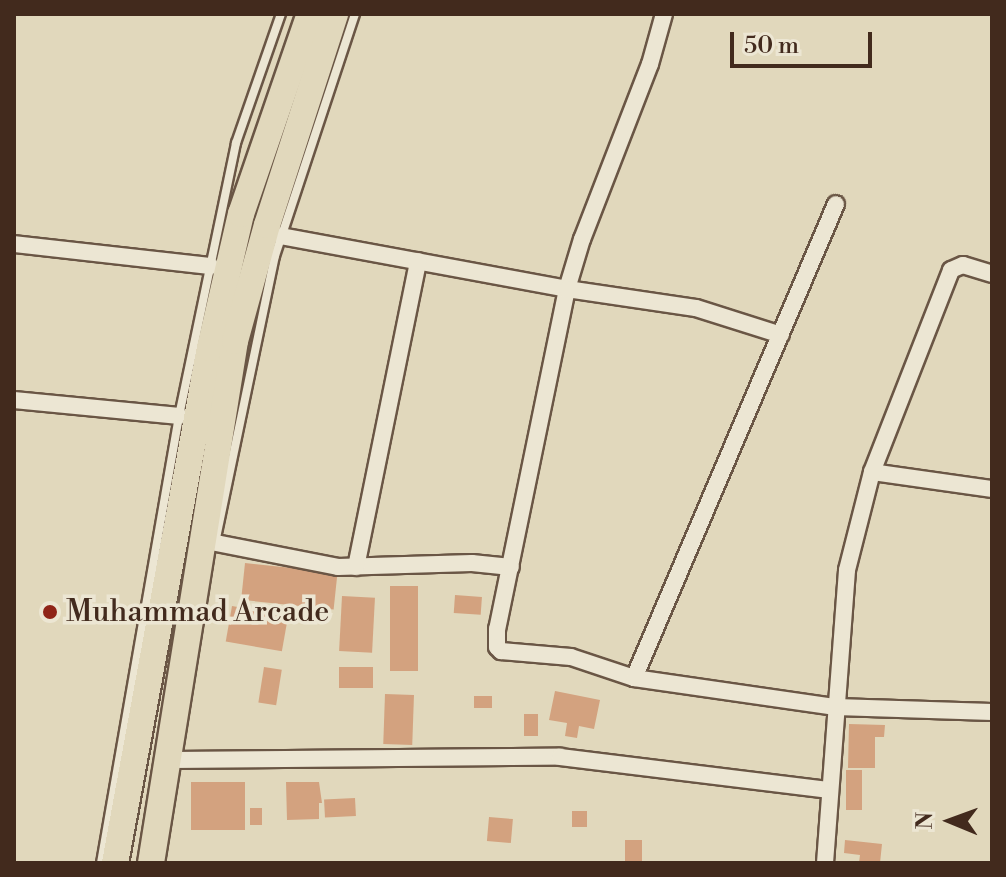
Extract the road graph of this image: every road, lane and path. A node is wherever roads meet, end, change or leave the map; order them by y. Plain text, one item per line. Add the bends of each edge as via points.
1 (281, 14) edge
2 (310, 14) edge
3 (335, 14) edge
4 (355, 14) edge
5 (664, 14) edge
6 (836, 204) dead end
7 (281, 236) junction
8 (14, 244) edge
9 (418, 261) junction
10 (211, 266) junction
11 (992, 274) edge
12 (567, 289) junction
13 (781, 335) junction
14 (14, 400) edge
15 (179, 416) junction
16 (872, 472) junction
17 (992, 489) edge
18 (214, 551) joint
19 (356, 567) junction
20 (511, 567) junction
21 (634, 678) junction
22 (836, 707) junction
23 (992, 712) edge
24 (180, 760) dead end
25 (828, 790) junction
26 (101, 863) edge
27 (115, 863) edge
28 (151, 863) edge
29 (825, 863) edge

1 - 10 lane via 236,143
2 - 27 main road via 241,214 210,348
3 - 28 main road via 235,341
4 - 7 lane
5 - 12 street
6 - 13 street
7 - 9 street
7 - 18 lane
8 - 10 street
9 - 12 street
9 - 19 street
10 - 15 lane
11 - 16 street via 963,265 951,270
12 - 13 street via 696,308
12 - 20 street
13 - 21 street
14 - 15 street
15 - 26 lane
16 - 17 street
16 - 22 street via 847,570
18 - 19 street
19 - 20 street
20 - 21 street via 495,640 501,651 571,657
21 - 22 street
22 - 23 street
22 - 25 street
24 - 25 street via 560,757
25 - 29 street

